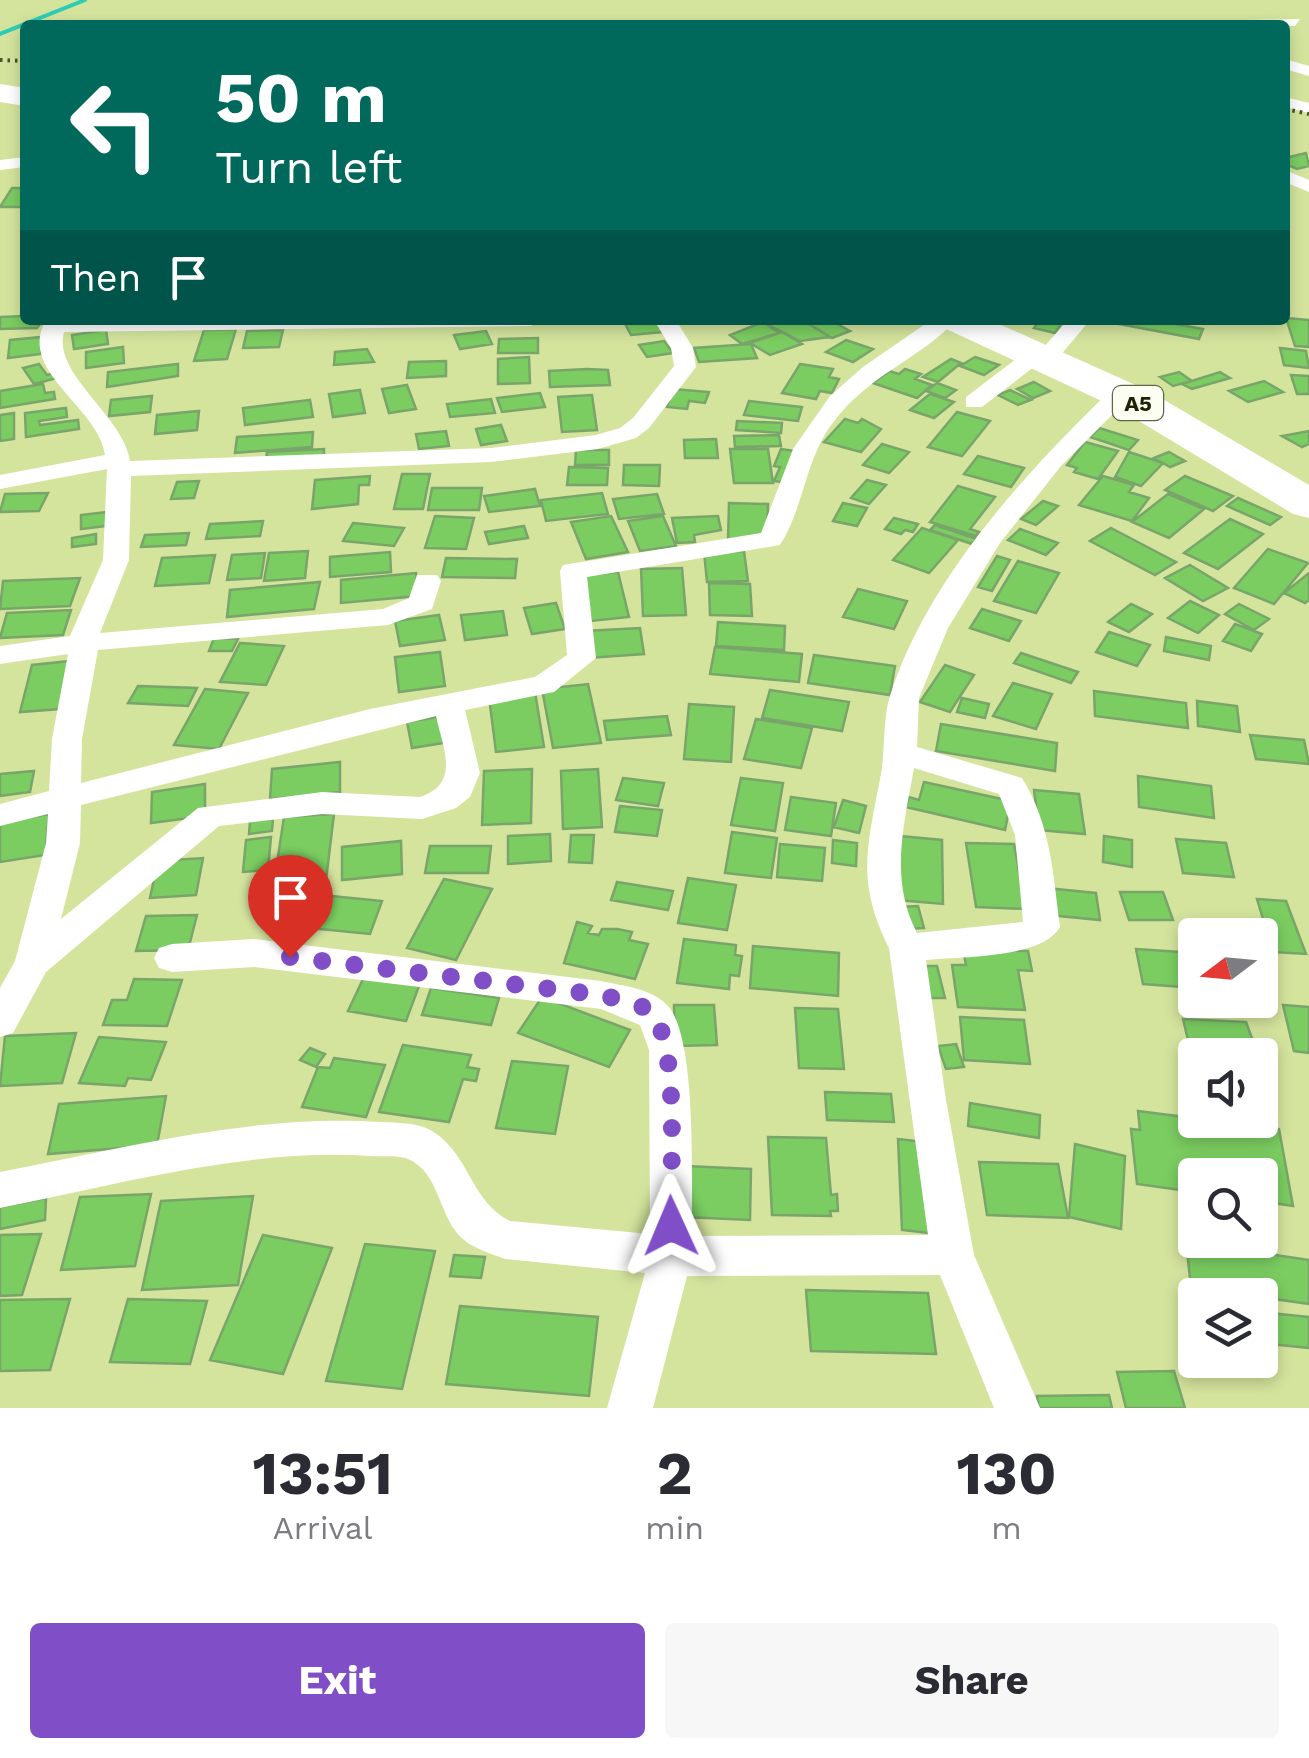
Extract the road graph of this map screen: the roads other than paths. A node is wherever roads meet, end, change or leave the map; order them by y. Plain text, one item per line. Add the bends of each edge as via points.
1 (1290, 22) edge
2 (1295, 22) dead end
3 (55, 325) edge
4 (669, 325) edge
5 (938, 325) edge
6 (970, 325) edge
7 (1074, 325) edge
8 (1042, 356) junction
9 (1120, 394) junction
10 (974, 402) dead end
11 (119, 464) junction
12 (0, 482) edge
13 (1309, 504) edge
14 (427, 581) dead end
15 (80, 642) junction
16 (0, 655) edge
17 (448, 705) junction
18 (901, 753) junction
19 (64, 797) junction
20 (0, 815) edge
21 (907, 948) junction
22 (172, 958) dead end
23 (33, 962) junction
24 (0, 1022) edge
25 (0, 1190) edge
26 (953, 1254) junction
27 (671, 1256) junction
28 (630, 1408) edge
29 (1017, 1408) edge

1 - 2 street
3 - 11 street via 54,362 104,426
4 - 11 street via 685,367 641,423 598,442 452,457
5 - 17 street via 858,380 827,414 771,539 573,571 582,658 544,685
6 - 8 highway, A5
7 - 8 street
8 - 9 highway, A5
8 - 10 street
9 - 13 highway, A5
9 - 18 street via 1052,460 989,540 934,628 904,698
11 - 12 street
11 - 15 street via 116,560
14 - 15 street via 422,604 376,619
15 - 16 street
15 - 19 street via 83,670 67,738
17 - 19 street
17 - 23 street via 464,773 459,789 445,800 422,808 322,804 210,816
18 - 21 street via 881,860 890,915
18 - 21 street via 1011,786 1035,860 1042,927 1031,935
19 - 20 street
19 - 23 street via 63,843
21 - 26 street
22 - 27 street via 254,953 638,1004 655,1016 668,1050
23 - 24 street
25 - 27 street via 253,1140 416,1142 442,1162 478,1226 504,1240
26 - 27 street
26 - 29 street
27 - 28 street

